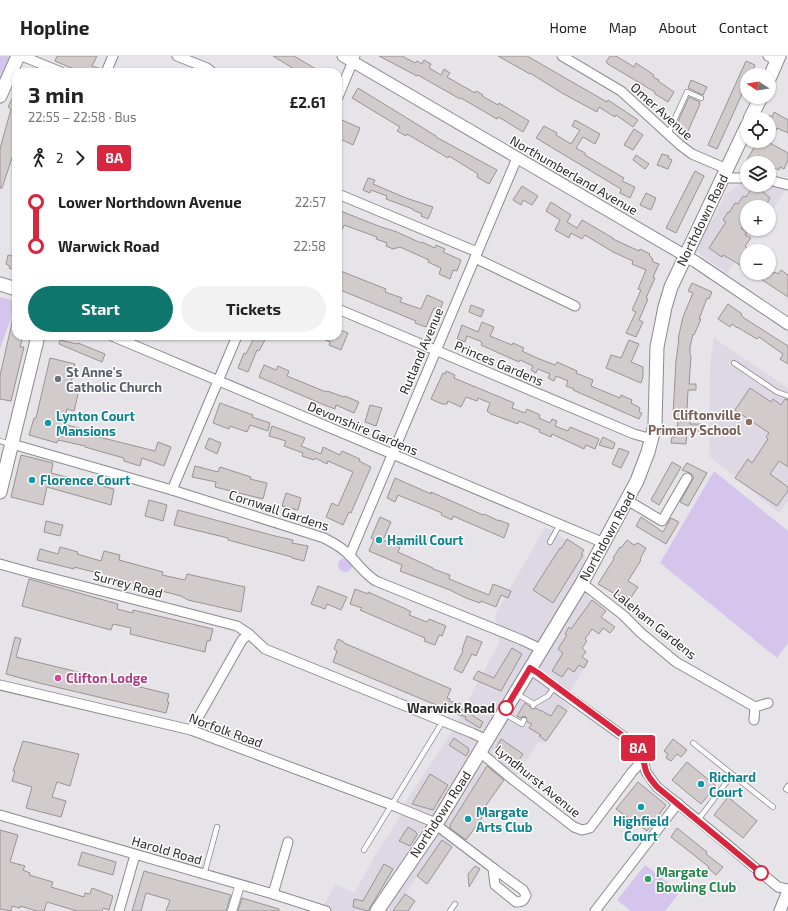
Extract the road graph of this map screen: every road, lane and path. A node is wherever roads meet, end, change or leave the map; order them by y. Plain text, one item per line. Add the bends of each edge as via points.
1 (18, 56) edge
2 (22, 56) edge
3 (113, 56) edge
4 (177, 56) edge
5 (562, 56) edge
6 (350, 58) edge
7 (775, 58) edge
8 (13, 68) edge
9 (51, 68) edge
10 (108, 68) edge
11 (207, 68) edge
12 (772, 68) edge
13 (12, 69) edge
14 (342, 84) edge
15 (0, 96) edge
16 (701, 98) dead end
17 (668, 134) junction
18 (740, 141) edge
19 (517, 158) junction
20 (725, 174) junction
21 (740, 177) edge
22 (776, 182) edge
23 (788, 185) edge
24 (342, 196) edge
25 (476, 255) junction
26 (685, 256) junction
27 (0, 284) edge
28 (12, 288) edge
29 (575, 306) dead end
30 (342, 311) edge
31 (788, 324) edge
32 (37, 340) edge
33 (121, 340) edge
34 (235, 340) edge
35 (436, 351) junction
36 (734, 363) dead end
37 (218, 381) junction
38 (788, 396) edge
39 (652, 439) junction
40 (6, 443) edge
41 (392, 455) junction
42 (687, 478) dead end
43 (172, 490) junction
44 (0, 492) edge
45 (627, 500) junction
46 (560, 524) junction
47 (550, 542) dead end
48 (604, 543) junction
49 (350, 555) junction
50 (0, 564) edge
51 (582, 583) junction
52 (248, 634) junction
53 (541, 649) junction
54 (530, 668) junction
55 (0, 685) edge
56 (555, 686) junction
57 (515, 693) junction
58 (768, 704) dead end
59 (755, 707) junction
60 (503, 713) junction
61 (524, 720) dead end
62 (754, 720) dead end
63 (442, 721) junction
64 (191, 730) junction
65 (487, 740) junction
66 (693, 743) dead end
67 (480, 752) junction
68 (643, 760) junction
69 (732, 775) junction
70 (788, 786) edge
71 (788, 790) edge
72 (678, 803) junction
73 (392, 805) junction
74 (773, 807) dead end
75 (0, 815) edge
76 (698, 820) junction
77 (435, 826) junction
78 (217, 827) dead end
79 (288, 842) dead end
80 (364, 850) dead end
81 (135, 855) junction
82 (493, 868) dead end
83 (204, 875) junction
84 (240, 884) junction
85 (788, 890) edge
86 (273, 894) junction
87 (455, 904) dead end
88 (315, 910) edge
89 (119, 911) edge
90 (230, 911) edge
91 (234, 911) edge
92 (326, 911) edge
93 (377, 911) edge
94 (450, 911) edge
95 (595, 911) edge
96 (780, 911) edge

1 - 8 main road
2 - 9 street
3 - 10 street
4 - 11 street
5 - 17 street, Omer Avenue via 621,91
6 - 14 street
6 - 19 street, Northumberland Avenue
7 - 12 main road
13 - 15 main road
16 - 17 lane via 687,92
17 - 20 street, Omer Avenue via 692,154
18 - 20 main road, Northdown Road
19 - 25 street, Rutland Avenue
19 - 26 street, Northumberland Avenue
20 - 21 street
20 - 26 main road, Northdown Road
22 - 23 street
24 - 25 street
25 - 29 street
25 - 35 street, Rutland Avenue
26 - 31 street, Northumberland Avenue
26 - 39 main road, Northdown Road via 671,287 660,327
27 - 28 main road
30 - 35 street, Princes Gardens
32 - 40 main road
33 - 37 street, Devonshire Gardens
34 - 37 street
35 - 39 street, Princes Gardens via 634,434
35 - 41 street, Rutland Avenue
36 - 38 lane via 777,392
37 - 41 street, Devonshire Gardens
37 - 43 street
39 - 45 main road, Northdown Road
40 - 43 street, Cornwall Gardens
40 - 44 main road
41 - 46 street, Devonshire Gardens
41 - 49 street, Rutland Avenue
42 - 45 street via 662,521
43 - 49 street, Cornwall Gardens via 324,538
45 - 48 main road, Northdown Road
46 - 47 lane
46 - 48 street, Devonshire Gardens
48 - 51 main road, Northdown Road
49 - 53 street, Cornwall Gardens via 368,576 376,581
50 - 52 street, Surrey Road via 237,626
51 - 53 main road, Northdown Road
51 - 59 street, Laleham Gardens via 676,662
52 - 63 street via 266,649
52 - 64 street via 242,640
53 - 54 main road, Northdown Road
54 - 56 street
54 - 57 main road, Northdown Road
55 - 64 street, Norfolk Road
56 - 57 lane via 548,696 533,705
56 - 68 street via 638,747
57 - 60 main road, Northdown Road
58 - 59 street
59 - 62 street
60 - 61 lane via 522,724
60 - 65 main road, Northdown Road
63 - 65 street
63 - 73 lane
64 - 73 street, Norfolk Road
65 - 67 main road, Northdown Road
66 - 69 lane
67 - 68 street, Lyndhurst Avenue via 574,827 582,830 590,828
67 - 77 main road, Northdown Road
68 - 72 street via 646,772 657,787
69 - 74 lane
69 - 76 lane
70 - 71 lane
72 - 76 street
72 - 95 street
73 - 77 street, Norfolk Road via 431,821
73 - 80 lane
75 - 81 street, Harold Road
76 - 85 street via 778,887
77 - 82 street, Norfolk Road
77 - 93 main road, Northdown Road
78 - 83 lane
79 - 86 street
81 - 83 street, Harold Road
81 - 89 street
83 - 84 street, Harold Road
84 - 86 street, Harold Road
84 - 90 lane
84 - 91 lane
85 - 96 street
86 - 88 street, Harold Road
87 - 94 lane
88 - 92 street, Harold Road

